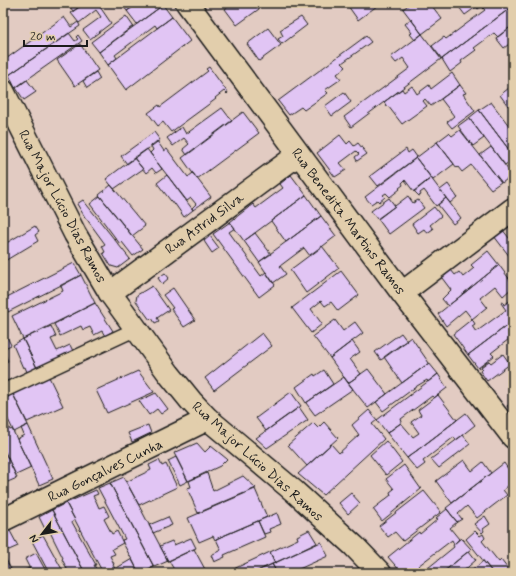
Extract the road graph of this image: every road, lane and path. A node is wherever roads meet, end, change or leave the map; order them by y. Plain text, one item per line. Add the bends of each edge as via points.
1 (187, 3) edge
2 (3, 91) edge
3 (299, 154) junction
4 (513, 209) edge
5 (110, 293) junction
6 (402, 293) junction
7 (136, 329) junction
8 (3, 391) edge
9 (208, 419) junction
10 (513, 437) edge
11 (3, 520) edge
12 (380, 573) edge

1 - 3 street, Rua Benedita Martins Ramos
2 - 5 street, Rua Major Lúcio Dias Ramos via 75,234
3 - 5 street, Rua Astrid Silva
3 - 6 street, Rua Benedita Martins Ramos
4 - 6 street
5 - 7 street, Rua Major Lúcio Dias Ramos
6 - 10 street, Rua Benedita Martins Ramos
7 - 8 lane
7 - 9 street, Rua Major Lúcio Dias Ramos via 178,385
9 - 11 street, Rua Gonçalves Cunha
9 - 12 street, Rua Major Lúcio Dias Ramos via 295,492

